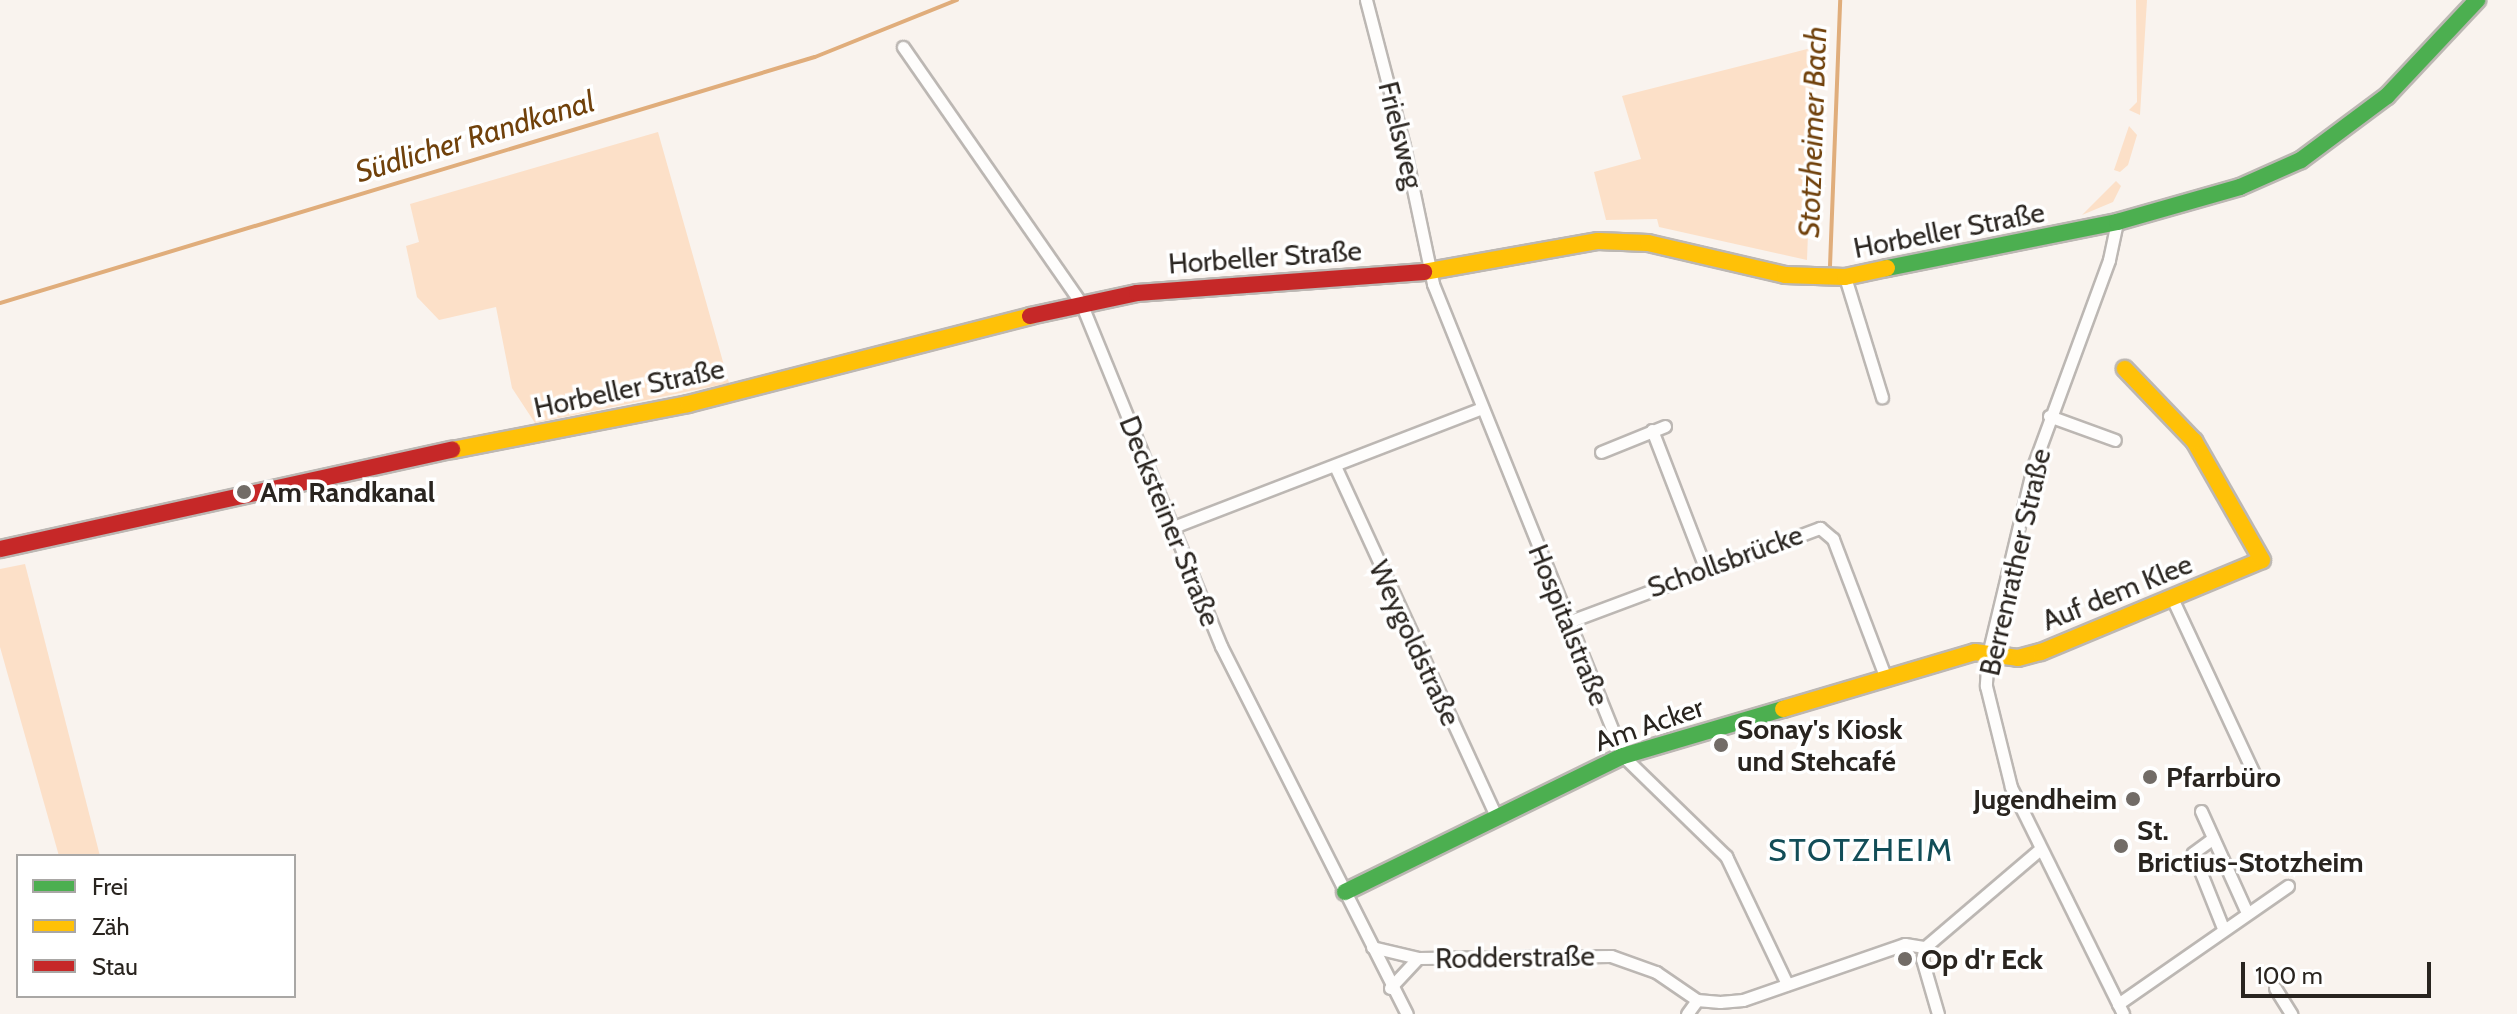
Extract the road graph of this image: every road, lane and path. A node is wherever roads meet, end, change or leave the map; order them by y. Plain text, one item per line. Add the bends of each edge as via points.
1 (1366, 0) edge
2 (2477, 0) edge
3 (903, 47) dead end
4 (2117, 222) junction
5 (1430, 272) junction
6 (1845, 277) junction
7 (1081, 303) junction
8 (2125, 369) dead end
9 (1882, 397) dead end
10 (1480, 409) junction
11 (2049, 416) junction
12 (1665, 426) dead end
13 (1652, 430) junction
14 (2115, 440) dead end
15 (1601, 452) dead end
16 (1335, 466) junction
17 (1171, 528) junction
18 (0, 549) edge
19 (1705, 567) junction
20 (2172, 598) junction
21 (1568, 622) junction
22 (1988, 654) junction
23 (1885, 676) junction
24 (1623, 756) junction
25 (2256, 778) dead end
26 (2201, 811) dead end
27 (1497, 819) junction
28 (2212, 839) junction
29 (2039, 850) junction
30 (2288, 886) dead end
31 (1345, 892) junction
32 (2247, 913) junction
33 (2223, 928) junction
34 (1372, 947) junction
35 (1925, 947) junction
36 (1418, 958) junction
37 (1787, 984) junction
38 (1390, 988) junction
39 (2275, 988) dead end
40 (1697, 1000) junction
41 (2120, 1009) edge
42 (1407, 1014) edge
43 (1687, 1014) edge
44 (1938, 1014) edge
45 (2291, 1014) edge

1 - 5 street, Frielsweg via 1408,161
2 - 4 main road, Horbeller Straße via 2387,96 2301,160 2240,187
3 - 7 street, Decksteiner Straße
4 - 6 main road, Horbeller Straße
4 - 11 street, Berrenrather Straße via 2109,260
5 - 6 main road, Horbeller Straße via 1612,241 1648,243 1785,275
5 - 7 main road, Horbeller Straße via 1193,286
5 - 10 street, Hospitalstraße
6 - 9 street via 1848,301
7 - 17 street, Decksteiner Straße
7 - 18 main road, Horbeller Straße via 688,404 302,479
8 - 20 main road, Auf dem Klee via 2194,441 2262,560
10 - 16 street
10 - 21 street, Hospitalstraße
11 - 14 street, Berrenrather Straße
11 - 22 street, Berrenrather Straße
12 - 13 street
13 - 15 street
13 - 19 street
16 - 17 street
16 - 27 street, Weygoldstraße
17 - 31 street, Decksteiner Straße via 1221,646
19 - 21 street, Schollsbrücke
19 - 23 street, Schollsbrücke via 1810,528 1829,533
20 - 22 main road, Auf dem Klee via 2041,652 2018,658
20 - 25 street
21 - 24 street, Hospitalstraße
22 - 23 main road, Am Acker via 1975,652
22 - 29 street, Berrenrather Straße via 1986,686 1998,752
23 - 24 main road, Am Acker
24 - 27 main road, Am Acker
24 - 37 street, Hospitalstraße via 1726,856
26 - 28 street
27 - 31 main road, Am Acker
28 - 32 street
28 - 33 street via 2193,853
29 - 35 street
29 - 41 street, Berrenrather Straße
30 - 32 street
31 - 34 street, Decksteiner Straße
32 - 33 street
33 - 41 street
34 - 36 street, Rodderstraße
34 - 38 street, Decksteiner Straße
35 - 37 street via 1905,944
35 - 44 street via 1922,959
36 - 38 street, Rodderstraße
36 - 40 street, Rodderstraße via 1611,956 1656,972
37 - 40 street via 1743,1000
38 - 42 street, Decksteiner Straße
39 - 45 street
40 - 43 street

